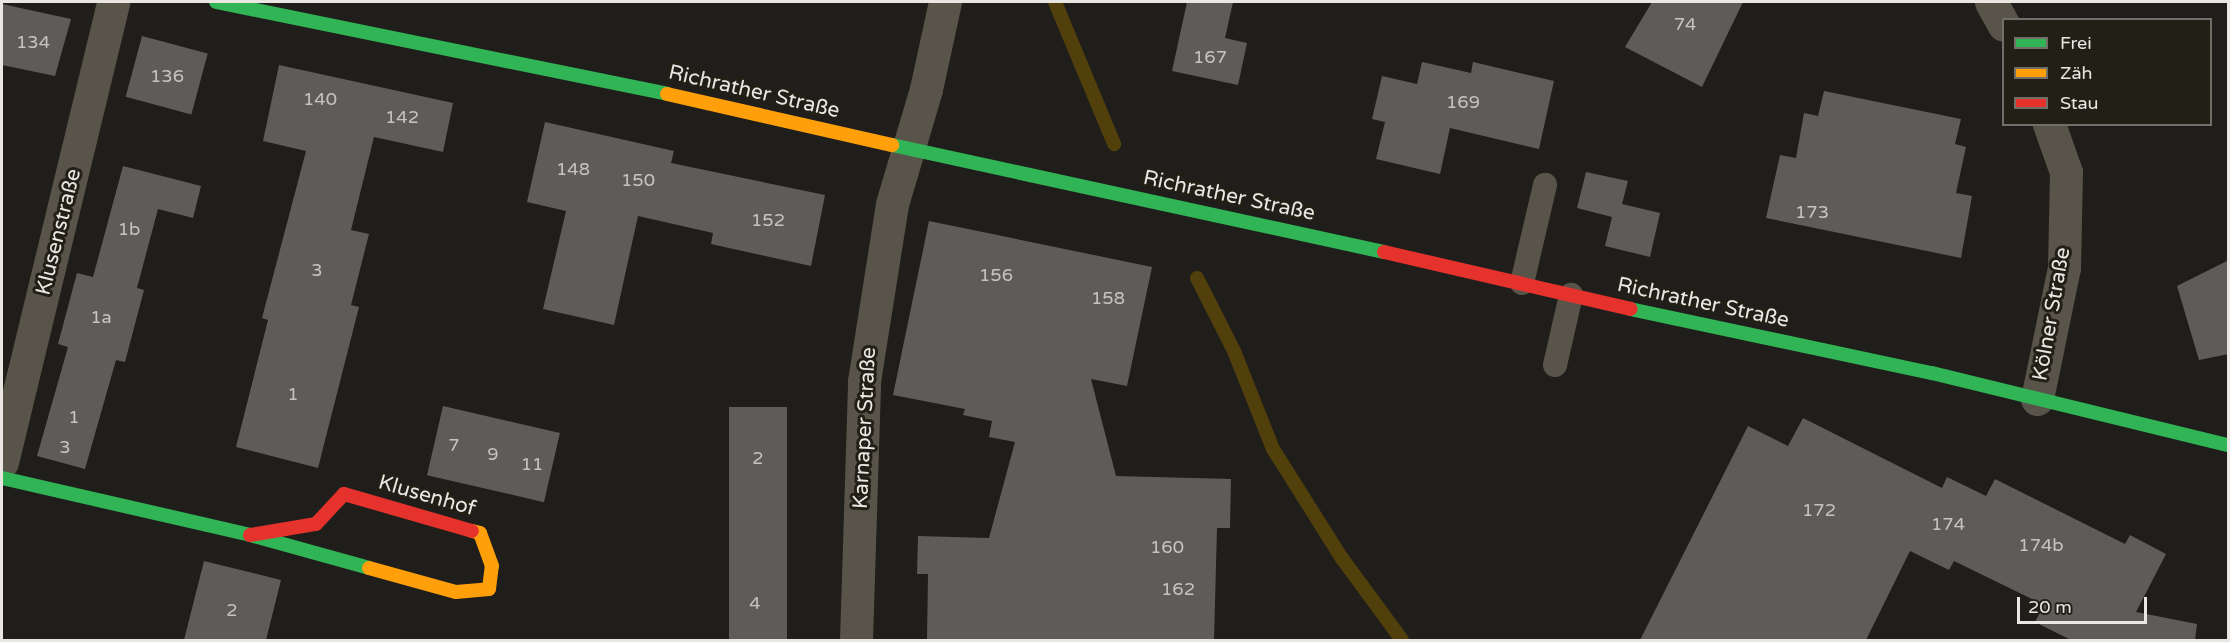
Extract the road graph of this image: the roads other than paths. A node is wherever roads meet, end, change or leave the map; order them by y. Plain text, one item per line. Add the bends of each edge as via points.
1 (113, 2) edge
2 (216, 2) edge
3 (945, 2) edge
4 (1991, 2) edge
5 (2002, 21) edge
6 (2050, 126) edge
7 (907, 148) junction
8 (1545, 185) dead end
9 (1522, 283) junction
10 (1571, 295) junction
11 (1555, 365) dead end
12 (2037, 399) junction
13 (2229, 446) edge
14 (2, 462) edge
15 (2, 478) edge
16 (250, 535) junction
17 (856, 640) edge

1 - 14 street, Klusenstraße
2 - 7 main road, Richrather Straße
3 - 7 street, Karnaper Straße via 926,89
4 - 5 street
6 - 12 street, Kölner Straße via 2066,172 2064,268
7 - 9 main road, Richrather Straße
7 - 17 street, Karnaper Straße via 892,204 864,381
8 - 9 lane
9 - 10 main road, Richrather Straße
10 - 11 lane
10 - 12 main road, Richrather Straße
12 - 13 main road, Richrather Straße
15 - 16 main road, Klusenhof
16 - 16 main road, Klusenhof via 456,592 489,589 492,566 480,533 345,494 316,524

